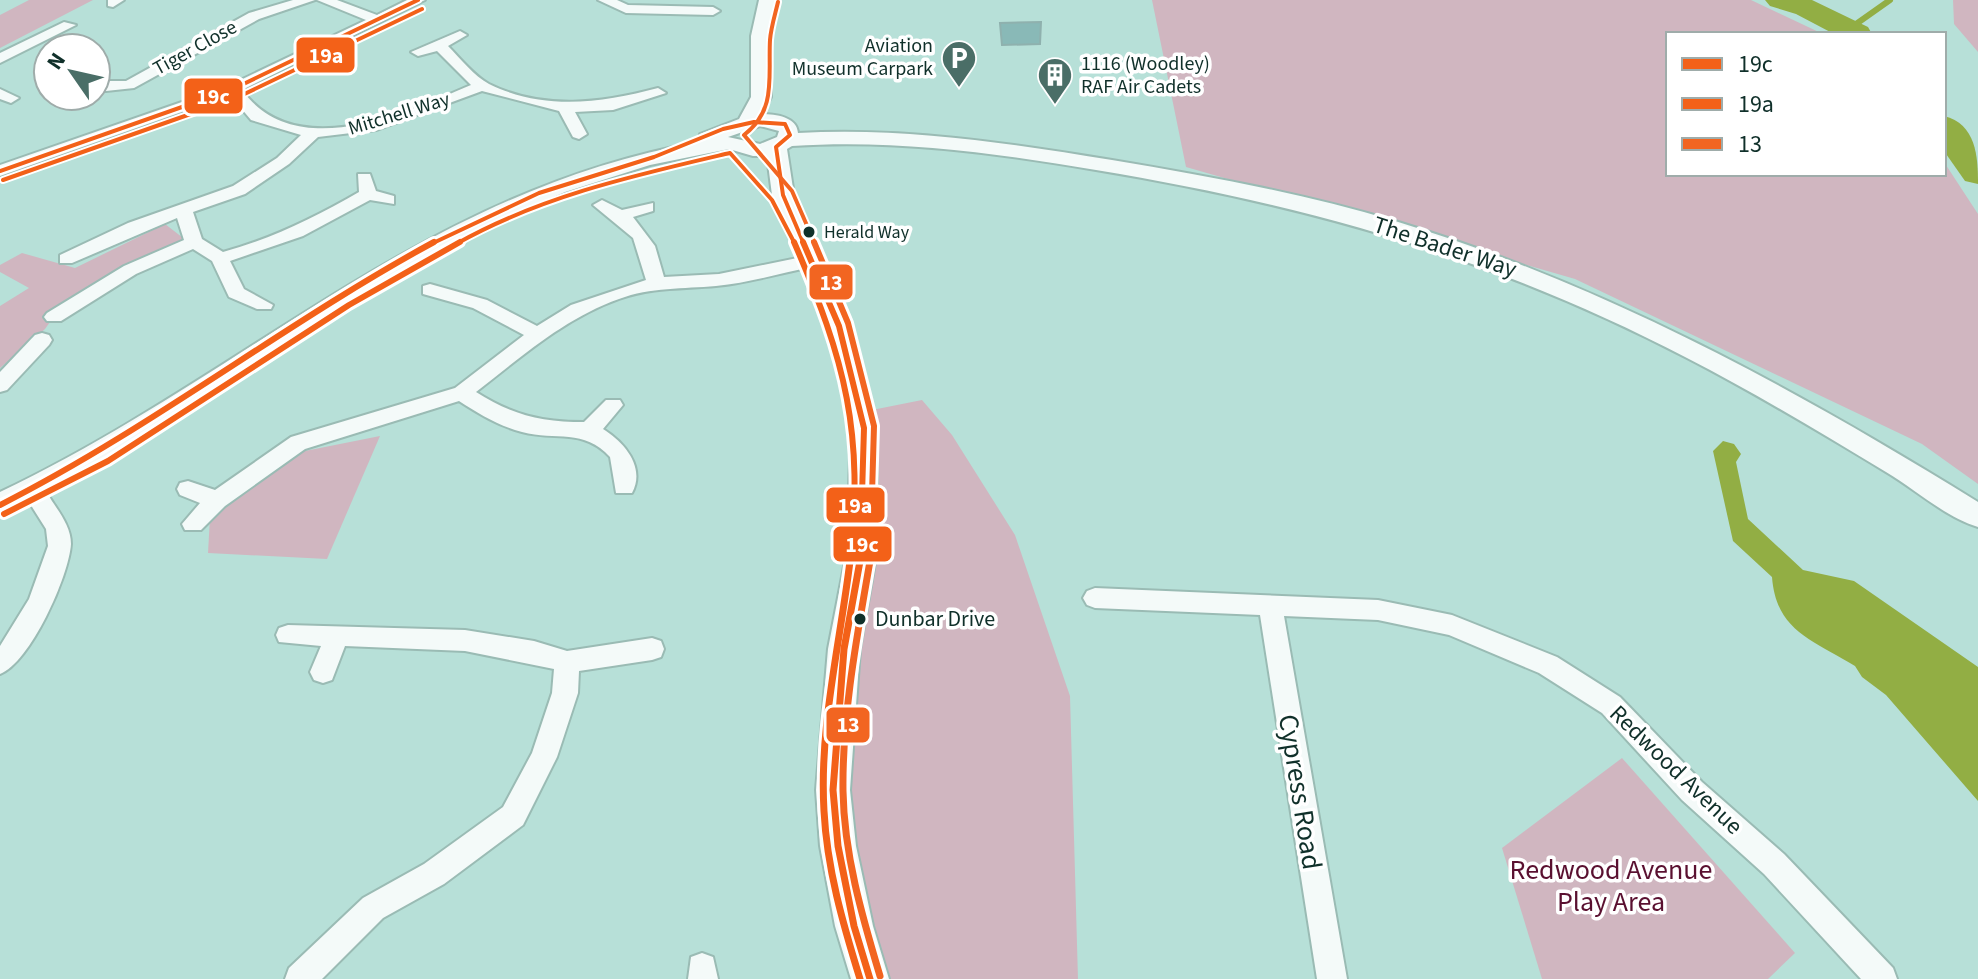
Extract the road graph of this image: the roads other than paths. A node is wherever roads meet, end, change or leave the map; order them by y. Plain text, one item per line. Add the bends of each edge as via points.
1 (308, 0) edge
2 (324, 0) edge
3 (418, 0) edge
4 (605, 0) edge
5 (768, 0) edge
6 (660, 7) edge
7 (713, 11) dead end
8 (376, 19) junction
9 (69, 25) dead end
10 (460, 35) dead end
11 (439, 45) junction
12 (418, 52) dead end
13 (1, 57) edge
14 (129, 85) junction
15 (112, 86) edge
16 (481, 86) junction
17 (763, 86) junction
18 (233, 89) junction
19 (658, 93) dead end
20 (588, 94) dead end
21 (121, 103) dead end
22 (572, 109) junction
23 (314, 132) junction
24 (579, 134) dead end
25 (782, 134) junction
26 (741, 136) junction
27 (0, 171) edge
28 (783, 195) junction
29 (388, 200) dead end
30 (602, 205) dead end
31 (647, 207) dead end
32 (184, 212) junction
33 (623, 215) junction
34 (194, 242) junction
35 (220, 258) junction
36 (66, 259) dead end
37 (812, 261) junction
38 (656, 283) junction
39 (430, 290) dead end
40 (264, 305) dead end
41 (54, 317) dead end
42 (538, 334) junction
43 (42, 340) dead end
44 (8, 386) edge
45 (462, 393) junction
46 (613, 405) dead end
47 (589, 430) junction
48 (624, 487) dead end
49 (188, 489) dead end
50 (33, 491) junction
51 (217, 500) junction
52 (0, 505) edge
53 (1978, 516) edge
54 (193, 524) dead end
55 (1095, 598) dead end
56 (1270, 605) junction
57 (288, 635) dead end
58 (337, 636) junction
59 (652, 649) dead end
60 (567, 662) junction
61 (0, 663) edge
62 (323, 672) dead end
63 (300, 979) edge
64 (870, 979) edge
65 (1332, 979) edge
66 (1882, 979) edge

1 - 14 street, Tiger Close via 254,16
2 - 8 street
3 - 8 street
4 - 6 street via 626,9
5 - 17 street via 760,36
6 - 7 street
8 - 18 street
9 - 13 street
10 - 11 street
11 - 12 street
11 - 16 street, Mitchell Way
14 - 15 street, Tiger Close
14 - 21 street, Tiger Close
16 - 22 street, Mitchell Way via 526,103
16 - 23 street, Mitchell Way via 352,133
17 - 25 street
17 - 26 street
18 - 23 street, Mitchell Way via 255,116
18 - 27 street
19 - 22 street, Mitchell Way via 627,105
20 - 22 street
22 - 24 street
23 - 32 street via 239,190
25 - 26 street
25 - 26 street
25 - 28 street
25 - 53 street, The Bader Way via 1001,150 1186,177 1389,226 1488,259 1616,312 1779,394
26 - 28 street
26 - 50 street via 574,180 475,222 392,266 180,408
28 - 37 street
29 - 35 street via 366,186 325,220 258,249
30 - 33 street
31 - 33 street
32 - 34 street
32 - 36 street via 134,227
33 - 38 street via 645,239
34 - 35 street
34 - 41 street via 130,270
35 - 40 street via 236,293
37 - 38 street via 719,280
37 - 64 street via 839,326 864,428 862,551 844,649 833,790 838,846
38 - 42 street via 578,309
39 - 42 street via 480,304
42 - 45 street
43 - 44 street
45 - 47 street via 497,417 535,430
45 - 51 street via 298,443
46 - 47 street
47 - 48 street via 616,447 626,467
49 - 51 street
50 - 52 street
50 - 61 street via 59,535 58,562 37,607
51 - 54 street
55 - 56 street, Redwood Avenue
56 - 65 street, Cypress Road
56 - 66 street, Redwood Avenue via 1378,610 1452,625 1548,665 1611,705 1692,791 1774,864
57 - 58 street
58 - 60 street via 531,649
58 - 62 street
59 - 60 street
60 - 63 street via 565,693 544,757 513,816 434,874 373,908

